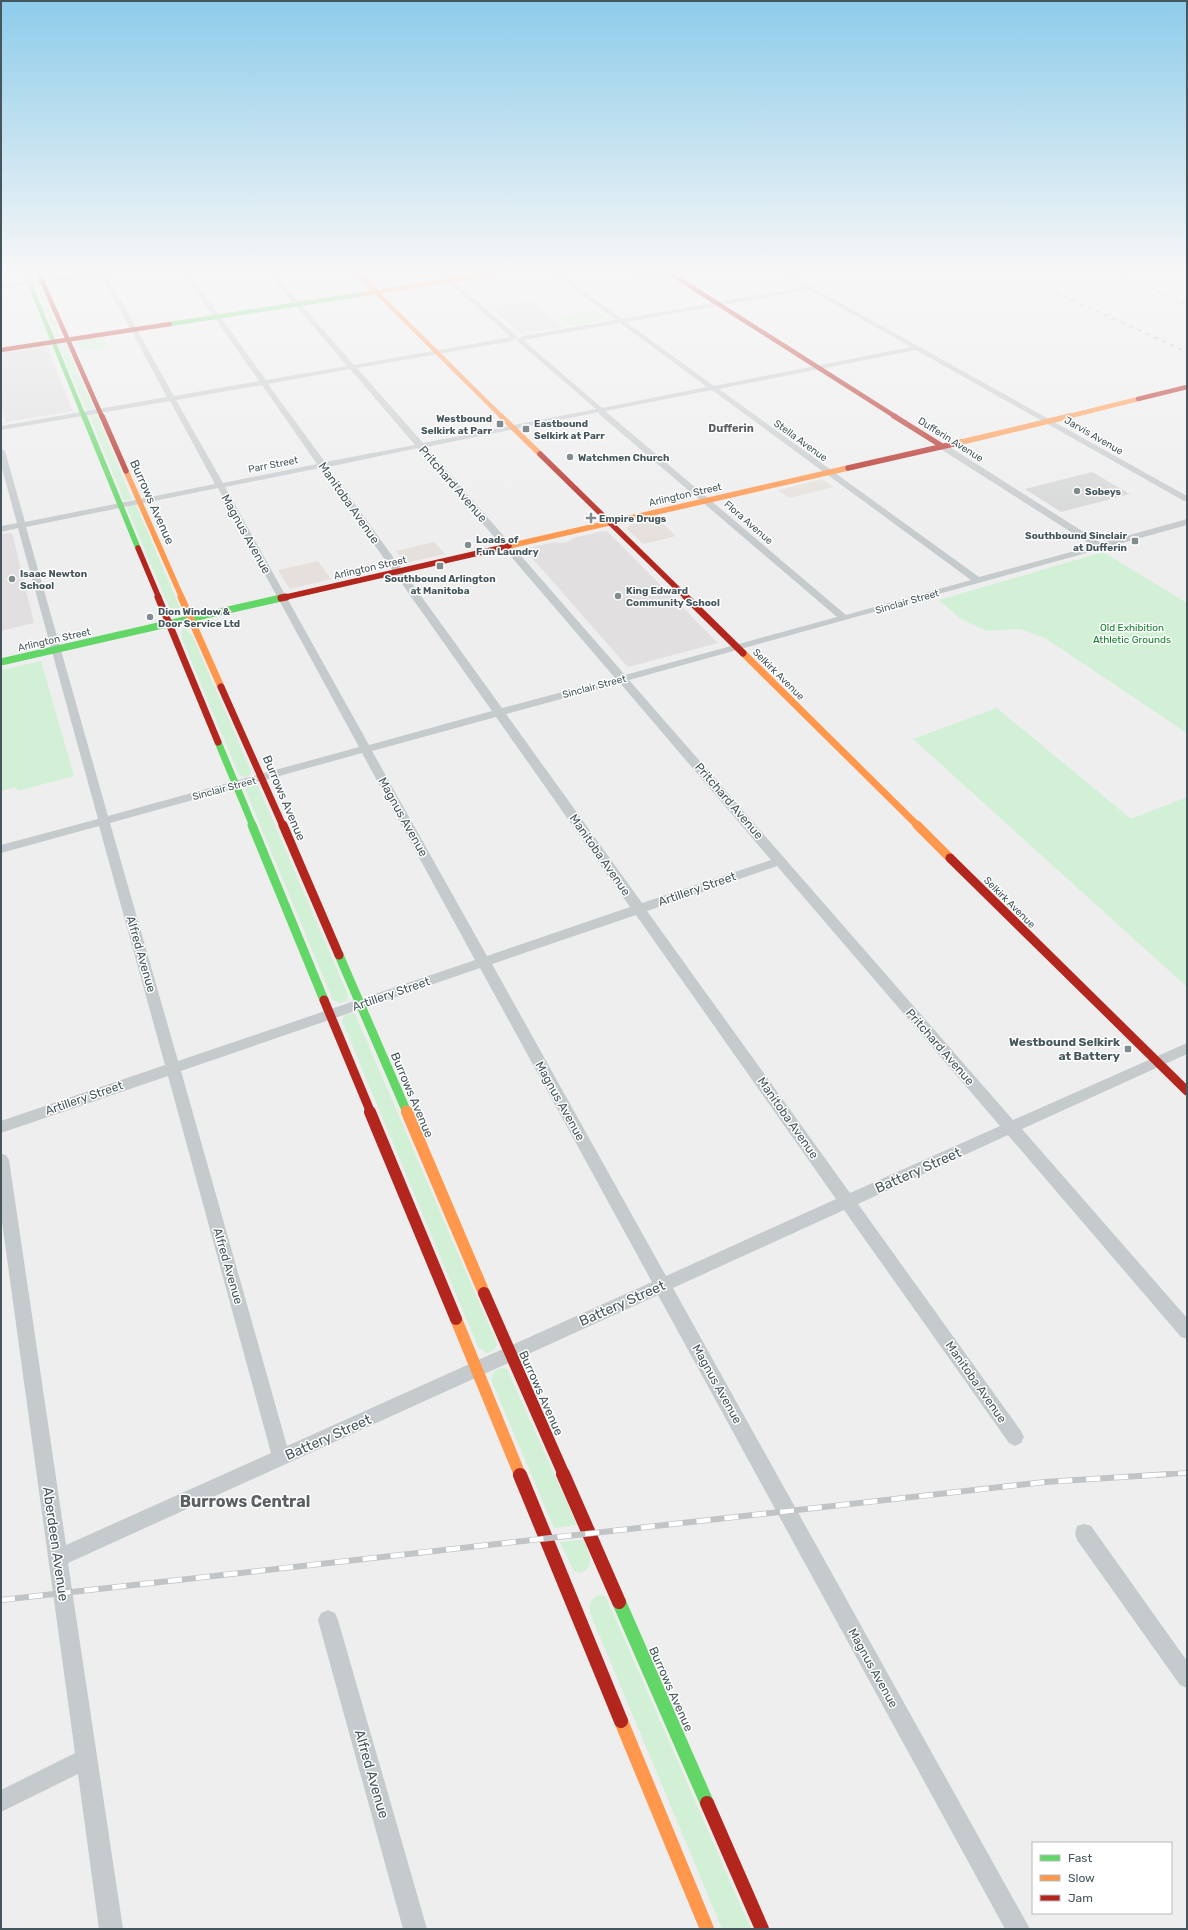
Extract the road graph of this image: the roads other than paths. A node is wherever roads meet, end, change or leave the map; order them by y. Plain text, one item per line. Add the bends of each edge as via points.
1 (61, 362) edge
2 (79, 362) edge
3 (150, 362) edge
4 (250, 362) edge
5 (347, 362) edge
6 (384, 362) edge
7 (448, 362) edge
8 (544, 362) edge
9 (676, 362) edge
10 (810, 362) edge
11 (844, 362) edge
12 (942, 362) edge
13 (818, 367) junction
14 (352, 368) junction
15 (264, 382) junction
16 (1187, 387) edge
17 (712, 388) junction
18 (170, 399) junction
19 (601, 410) junction
20 (99, 411) junction
21 (83, 414) junction
22 (1, 428) edge
23 (514, 428) junction
24 (942, 446) junction
25 (421, 447) junction
26 (1, 451) edge
27 (322, 465) junction
28 (828, 472) junction
29 (219, 485) junction
30 (1187, 499) edge
31 (706, 500) junction
32 (139, 501) junction
33 (120, 505) junction
34 (1187, 522) edge
35 (611, 523) junction
36 (22, 525) junction
37 (1, 529) edge
38 (507, 546) junction
39 (1101, 546) junction
40 (398, 571) junction
41 (978, 581) junction
42 (282, 598) junction
43 (844, 618) junction
44 (190, 619) junction
45 (170, 624) junction
46 (736, 647) junction
47 (56, 650) junction
48 (1, 662) edge
49 (623, 678) junction
50 (498, 713) junction
51 (366, 749) junction
52 (262, 778) junction
53 (236, 785) junction
54 (104, 820) junction
55 (1, 849) edge
56 (780, 861) junction
57 (638, 909) junction
58 (483, 962) junction
59 (360, 1005) junction
60 (331, 1014) junction
61 (1187, 1048) edge
62 (1156, 1062) junction
63 (172, 1068) junction
64 (1187, 1092) edge
65 (1, 1127) edge
66 (1010, 1128) junction
67 (1, 1160) edge
68 (847, 1202) junction
69 (662, 1286) junction
70 (1187, 1331) edge
71 (510, 1354) junction
72 (475, 1370) junction
73 (1015, 1437) dead end
74 (281, 1458) junction
75 (1084, 1533) dead end
76 (58, 1558) junction
77 (328, 1620) dead end
78 (1187, 1678) edge
79 (87, 1758) junction
80 (1, 1801) edge
81 (111, 1929) edge
82 (415, 1929) edge
83 (706, 1929) edge
84 (762, 1929) edge
85 (1018, 1929) edge

1 - 21 street
2 - 20 street, Burrows Avenue
3 - 18 street, Magnus Avenue
4 - 15 street, Manitoba Avenue
5 - 14 street, Pritchard Avenue
6 - 14 street
7 - 23 street, Selkirk Avenue
8 - 19 street, Flora Avenue
9 - 17 street, Stella Avenue
10 - 13 street, Dufferin Avenue
11 - 13 street, Parr Street
12 - 30 street, Jarvis Avenue
13 - 17 street, Parr Street
13 - 24 street, Dufferin Avenue
14 - 15 street
14 - 25 street, Pritchard Avenue
15 - 18 street
15 - 27 street, Manitoba Avenue
16 - 24 street, Arlington Street, bridge
17 - 19 street, Parr Street
17 - 28 street, Stella Avenue
18 - 20 street
18 - 29 street, Magnus Avenue
19 - 23 street, Parr Street
19 - 31 street, Flora Avenue
20 - 21 street
20 - 32 street, Burrows Avenue
21 - 22 street
21 - 33 street
23 - 25 street, Parr Street
23 - 35 street, Selkirk Avenue
24 - 28 street, Arlington Street
24 - 39 street, Dufferin Avenue
25 - 27 street, Parr Street
25 - 38 street, Pritchard Avenue
26 - 36 street, Alfred Avenue
27 - 29 street, Parr Street
27 - 40 street, Manitoba Avenue
28 - 31 street, Arlington Street
28 - 41 street, Stella Avenue
29 - 32 street, Parr Street
29 - 42 street, Magnus Avenue
31 - 35 street, Arlington Street
31 - 43 street, Flora Avenue
32 - 33 street, Parr Street
32 - 44 street, Burrows Avenue
33 - 36 street, Parr Street
33 - 45 street
34 - 39 street, Sinclair Street
35 - 38 street, Arlington Street
35 - 46 street, Selkirk Avenue
36 - 37 street, Parr Street
36 - 47 street, Alfred Avenue
38 - 40 street, Arlington Street
38 - 49 street, Pritchard Avenue
39 - 41 street, Sinclair Street
40 - 42 street, Arlington Street
40 - 50 street, Manitoba Avenue
41 - 43 street, Sinclair Street
42 - 44 street, Arlington Street
42 - 51 street, Magnus Avenue
43 - 46 street, Sinclair Street
44 - 45 street, Arlington Street
44 - 52 street, Burrows Avenue
45 - 47 street, Arlington Street
45 - 53 street
46 - 49 street, Sinclair Street
46 - 62 street, Selkirk Avenue
47 - 48 street, Arlington Street
47 - 54 street, Alfred Avenue
49 - 50 street, Sinclair Street
49 - 56 street, Pritchard Avenue
50 - 51 street, Sinclair Street
50 - 57 street, Manitoba Avenue
51 - 52 street, Sinclair Street
51 - 58 street, Magnus Avenue
52 - 53 street, Sinclair Street
52 - 59 street, Burrows Avenue
53 - 54 street, Sinclair Street
53 - 60 street
54 - 55 street, Sinclair Street
54 - 63 street, Alfred Avenue
56 - 57 street, Artillery Street
56 - 66 street, Pritchard Avenue
57 - 58 street, Artillery Street
57 - 68 street, Manitoba Avenue
58 - 59 street, Artillery Street
58 - 69 street, Magnus Avenue
59 - 60 street, Artillery Street
59 - 71 street, Burrows Avenue
60 - 63 street, Artillery Street
60 - 72 street
61 - 62 street, Battery Street
62 - 64 street, Selkirk Avenue
62 - 66 street, Battery Street
63 - 65 street, Artillery Street
63 - 74 street, Alfred Avenue
66 - 68 street, Battery Street
66 - 70 street, Pritchard Avenue
67 - 76 street, Aberdeen Avenue
68 - 69 street, Battery Street
68 - 73 street, Manitoba Avenue
69 - 71 street, Battery Street
69 - 85 street, Magnus Avenue
71 - 72 street, Battery Street
71 - 84 street, Burrows Avenue
72 - 74 street, Battery Street
72 - 83 street via 569,1590
74 - 76 street, Battery Street
75 - 78 street
76 - 79 street, Aberdeen Avenue
77 - 82 street, Alfred Avenue
79 - 80 street
79 - 81 street, Aberdeen Avenue

